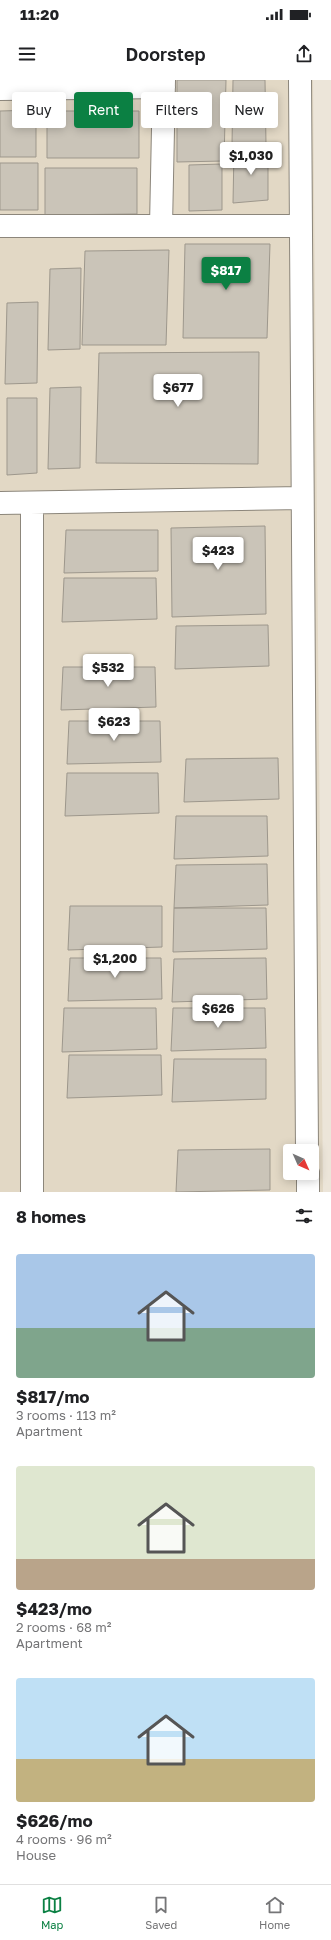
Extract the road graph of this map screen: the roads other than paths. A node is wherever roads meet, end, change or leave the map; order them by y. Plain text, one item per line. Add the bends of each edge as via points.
1 (300, 80) edge
2 (164, 83) edge
3 (0, 89) edge
4 (0, 226) edge
5 (161, 226) junction
6 (300, 226) junction
7 (302, 498) junction
8 (0, 504) edge
9 (32, 504) junction
10 (307, 1144) edge
11 (308, 1180) edge
12 (32, 1192) edge
13 (308, 1192) edge

1 - 6 street
2 - 3 street
2 - 5 street
4 - 5 street
5 - 6 street
6 - 7 street
7 - 9 street
7 - 10 street
8 - 9 street
9 - 12 street
11 - 13 street

